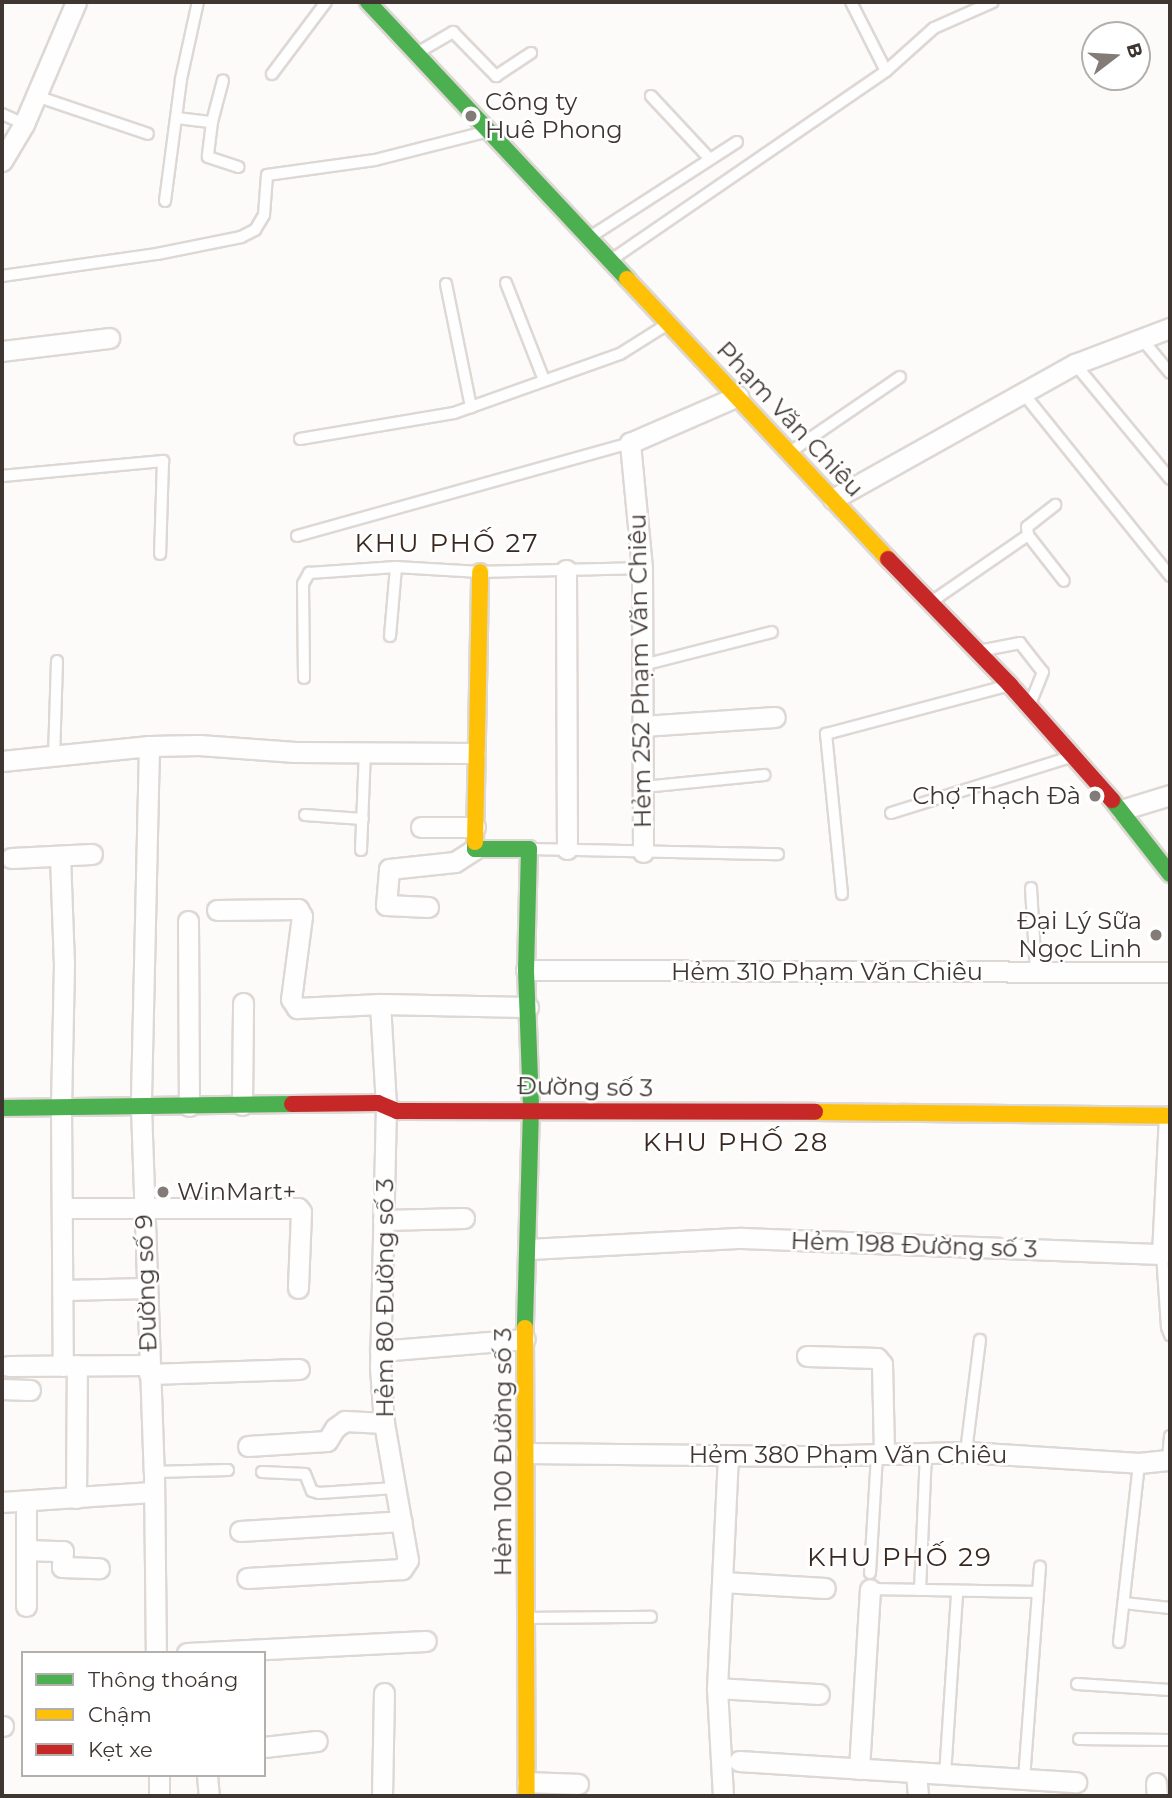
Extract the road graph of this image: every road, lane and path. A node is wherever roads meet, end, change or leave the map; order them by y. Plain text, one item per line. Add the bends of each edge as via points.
1 (75, 2) edge
2 (198, 2) edge
3 (326, 2) edge
4 (851, 2) edge
5 (993, 2) edge
6 (980, 4) edge
7 (377, 5) edge
8 (416, 53) junction
9 (531, 53) dead end
10 (886, 71) junction
11 (272, 74) dead end
12 (223, 80) dead end
13 (36, 96) junction
14 (651, 96) dead end
15 (2, 114) edge
16 (177, 118) junction
17 (212, 122) junction
18 (24, 124) junction
19 (489, 131) junction
20 (148, 134) dead end
21 (737, 142) dead end
22 (710, 159) junction
23 (2, 161) edge
24 (238, 167) dead end
25 (164, 201) dead end
26 (589, 238) junction
27 (610, 260) junction
28 (2, 276) edge
29 (506, 283) dead end
30 (446, 284) dead end
31 (669, 323) junction
32 (1170, 328) edge
33 (109, 338) dead end
34 (1141, 338) junction
35 (2, 351) edge
36 (1075, 364) junction
37 (1170, 373) edge
38 (900, 377) dead end
39 (544, 380) junction
40 (1023, 393) junction
41 (738, 397) junction
42 (471, 407) junction
43 (300, 439) dead end
44 (631, 443) junction
45 (789, 452) junction
46 (2, 476) edge
47 (1170, 478) edge
48 (833, 499) junction
49 (1055, 505) dead end
50 (1028, 535) junction
51 (297, 536) dead end
52 (160, 554) dead end
53 (396, 567) junction
54 (642, 568) junction
55 (566, 570) junction
56 (480, 572) junction
57 (1170, 576) edge
58 (1063, 581) dead end
59 (930, 603) junction
60 (772, 632) dead end
61 (390, 636) dead end
62 (975, 652) junction
63 (57, 661) dead end
64 (643, 665) junction
65 (304, 678) dead end
66 (1010, 685) junction
67 (1029, 707) junction
68 (775, 717) dead end
69 (643, 726) junction
70 (149, 746) junction
71 (365, 751) junction
72 (475, 753) junction
73 (54, 757) junction
74 (1071, 757) junction
75 (2, 761) edge
76 (764, 775) dead end
77 (644, 787) junction
78 (1170, 794) edge
79 (1121, 810) junction
80 (891, 813) dead end
81 (305, 815) dead end
82 (363, 819) junction
83 (421, 827) dead end
84 (475, 827) junction
85 (475, 849) junction
86 (529, 849) junction
87 (567, 849) junction
88 (361, 850) dead end
89 (643, 852) junction
90 (92, 854) dead end
91 (778, 854) dead end
92 (60, 856) junction
93 (11, 858) dead end
94 (1170, 874) edge
95 (1031, 888) dead end
96 (842, 894) dead end
97 (428, 907) dead end
98 (217, 910) dead end
99 (188, 921) dead end
100 (526, 970) junction
101 (1170, 972) edge
102 (1036, 973) junction
103 (243, 1003) dead end
104 (380, 1004) junction
105 (528, 1007) junction
106 (242, 1105) junction
107 (189, 1106) junction
108 (386, 1106) junction
109 (141, 1107) junction
110 (2, 1108) edge
111 (61, 1108) junction
112 (531, 1109) junction
113 (1170, 1116) edge
114 (62, 1208) junction
115 (144, 1210) junction
116 (464, 1219) dead end
117 (383, 1220) junction
118 (529, 1249) junction
119 (1162, 1254) junction
120 (146, 1288) junction
121 (298, 1288) dead end
122 (64, 1290) junction
123 (1170, 1335) edge
124 (525, 1339) junction
125 (980, 1340) dead end
126 (380, 1351) junction
127 (807, 1356) dead end
128 (8, 1366) dead end
129 (70, 1366) junction
130 (149, 1369) junction
131 (299, 1369) dead end
132 (2, 1389) edge
133 (30, 1390) dead end
134 (384, 1423) junction
135 (1170, 1436) edge
136 (248, 1446) dead end
137 (966, 1452) junction
138 (526, 1453) junction
139 (926, 1453) junction
140 (881, 1454) junction
141 (728, 1455) junction
142 (1169, 1460) edge
143 (1139, 1463) junction
144 (228, 1469) dead end
145 (154, 1472) junction
146 (261, 1472) dead end
147 (395, 1488) junction
148 (152, 1492) junction
149 (76, 1498) junction
150 (26, 1501) junction
151 (2, 1502) edge
152 (402, 1521) junction
153 (240, 1531) dead end
154 (26, 1550) junction
155 (1040, 1567) dead end
156 (99, 1568) dead end
157 (247, 1578) dead end
158 (723, 1581) junction
159 (870, 1581) junction
160 (825, 1588) dead end
161 (920, 1590) junction
162 (957, 1592) junction
163 (1038, 1592) junction
164 (1124, 1603) junction
165 (26, 1606) dead end
166 (1170, 1608) edge
167 (651, 1616) dead end
168 (526, 1618) junction
169 (426, 1641) dead end
170 (1119, 1642) dead end
171 (156, 1651) edge
172 (227, 1651) edge
173 (1077, 1684) dead end
174 (717, 1688) junction
175 (1170, 1690) edge
176 (384, 1693) dead end
177 (819, 1694) dead end
178 (1079, 1739) dead end
179 (1170, 1740) edge
180 (317, 1741) dead end
181 (266, 1747) edge
182 (738, 1760) dead end
183 (859, 1769) junction
184 (916, 1773) junction
185 (945, 1774) junction
186 (159, 1777) edge
187 (207, 1777) edge
188 (1024, 1779) junction
189 (1076, 1782) dead end
190 (578, 1784) dead end
191 (527, 1789) edge
192 (159, 1796) edge
193 (209, 1796) edge
194 (382, 1796) edge
195 (723, 1796) edge
196 (918, 1796) edge

1 - 13 street
2 - 16 lane
3 - 11 lane
4 - 10 lane
5 - 6 lane
6 - 10 lane via 934,28
7 - 8 street, Phạm Văn Chiêu
8 - 9 lane via 453,32 495,76
8 - 19 street, Phạm Văn Chiêu
10 - 27 lane
12 - 17 lane
13 - 18 street
13 - 20 lane
14 - 22 lane
15 - 18 lane
16 - 17 lane
16 - 25 lane
17 - 24 lane via 208,158
18 - 23 street
19 - 26 street, Phạm Văn Chiêu
19 - 28 lane via 375,160 267,175 264,215 255,230 241,237
21 - 22 lane
22 - 26 lane
26 - 27 street, Phạm Văn Chiêu
27 - 31 street, Phạm Văn Chiêu
29 - 39 lane
30 - 42 lane
31 - 39 lane via 620,354
31 - 41 street, Phạm Văn Chiêu
32 - 34 street
33 - 35 street
34 - 36 street
34 - 37 lane
36 - 40 street
36 - 47 lane
38 - 45 lane
39 - 42 lane
40 - 48 street
40 - 57 lane
41 - 44 street
41 - 45 street, Phạm Văn Chiêu
42 - 43 lane via 454,414
44 - 51 lane
44 - 54 street, Hẻm 252 Phạm Văn Chiêu
45 - 48 street, Phạm Văn Chiêu
46 - 52 lane via 163,461
48 - 59 street, Phạm Văn Chiêu
49 - 50 lane via 1027,527
50 - 58 lane
50 - 59 lane
53 - 56 lane
53 - 61 lane
53 - 65 lane via 309,573 303,584
54 - 55 lane
54 - 64 street, Hẻm 252 Phạm Văn Chiêu
55 - 56 lane
55 - 87 street
56 - 72 street
59 - 62 street, Phạm Văn Chiêu
60 - 64 lane
62 - 66 street, Phạm Văn Chiêu
62 - 67 lane via 1020,643 1043,671
63 - 73 lane
64 - 69 street, Hẻm 252 Phạm Văn Chiêu
66 - 67 street, Phạm Văn Chiêu
66 - 96 lane via 826,734
67 - 74 street, Phạm Văn Chiêu
68 - 69 street
69 - 77 street, Hẻm 252 Phạm Văn Chiêu
70 - 71 street
70 - 73 street
70 - 109 street, Đường số 9
71 - 72 street
71 - 82 lane
72 - 84 street
73 - 75 street
74 - 79 street, Phạm Văn Chiêu
74 - 80 lane
76 - 77 lane
77 - 89 street, Hẻm 252 Phạm Văn Chiêu
78 - 79 street
79 - 94 street, Phạm Văn Chiêu
81 - 82 lane
82 - 88 lane
83 - 84 street
84 - 85 street
85 - 86 street
85 - 97 street via 454,862 389,869 386,905
86 - 87 lane, Hẻm 252 Phạm Văn Chiêu
86 - 100 street
87 - 89 lane, Hẻm 252 Phạm Văn Chiêu
89 - 91 lane
90 - 92 street
92 - 93 street
92 - 111 street via 64,964
95 - 102 lane
98 - 104 street via 298,909 302,916 291,999 297,1008
99 - 107 street
100 - 102 street, Hẻm 310 Phạm Văn Chiêu
100 - 105 street
101 - 102 street, Hẻm 310 Phạm Văn Chiêu
103 - 106 street
104 - 105 street
104 - 108 street, Hẻm 80 Đường số 3
105 - 112 street
106 - 107 street, Đường số 3
106 - 108 street, Đường số 3
107 - 109 street, Đường số 3
108 - 112 street, Đường số 3 via 397,1111
108 - 117 street, Hẻm 80 Đường số 3
109 - 111 street, Đường số 3
109 - 115 street, Đường số 9
110 - 111 street, Đường số 3
111 - 114 street
112 - 113 street, Đường số 3
112 - 118 street, Hẻm 100 Đường số 3
113 - 119 street
114 - 115 street
114 - 122 street
115 - 120 street, Đường số 9
115 - 121 street via 298,1209
116 - 117 street
117 - 126 street, Hẻm 80 Đường số 3
118 - 119 street, Hẻm 198 Đường số 3 via 742,1238
118 - 124 street, Hẻm 100 Đường số 3
119 - 123 lane
120 - 122 street
120 - 130 street, Đường số 9
122 - 129 street
124 - 126 street
124 - 138 street, Hẻm 100 Đường số 3
125 - 137 lane
126 - 134 street, Hẻm 80 Đường số 3
127 - 140 street via 877,1358 882,1364
128 - 129 street
129 - 130 street
129 - 149 street
130 - 131 street
130 - 145 street, Đường số 9
132 - 133 street
134 - 136 street via 340,1423 327,1441
134 - 147 street, Hẻm 80 Đường số 3
135 - 142 lane
137 - 139 street, Hẻm 380 Phạm Văn Chiêu
137 - 143 street, Hẻm 380 Phạm Văn Chiêu
138 - 141 street, Hẻm 380 Phạm Văn Chiêu
138 - 168 street, Hẻm 100 Đường số 3
139 - 140 street, Hẻm 380 Phạm Văn Chiêu
139 - 161 lane
140 - 141 street, Hẻm 380 Phạm Văn Chiêu
140 - 159 lane
141 - 158 street
142 - 143 street, Hẻm 380 Phạm Văn Chiêu
143 - 164 lane
144 - 145 lane
145 - 148 street, Đường số 9
146 - 147 lane via 305,1474 312,1491 319,1493
147 - 152 street, Hẻm 80 Đường số 3
148 - 149 street
148 - 171 street, Đường số 9
149 - 150 street
150 - 151 street
150 - 154 street
152 - 153 street
152 - 157 street, Hẻm 80 Đường số 3 via 408,1560 402,1569
154 - 156 street via 63,1551 62,1567
154 - 165 street
155 - 163 lane
158 - 160 street
158 - 174 street
159 - 161 lane
159 - 183 street
161 - 162 lane
162 - 163 lane
162 - 185 lane
163 - 188 lane
164 - 166 lane
164 - 170 lane
167 - 168 lane
168 - 191 street, Hẻm 100 Đường số 3
169 - 172 street
173 - 175 lane
174 - 177 street
174 - 195 street
176 - 194 street
178 - 179 lane
180 - 181 street
182 - 183 street
183 - 184 street
184 - 185 street
184 - 196 street
185 - 188 street
186 - 192 street
187 - 193 street
188 - 189 street
190 - 191 street

